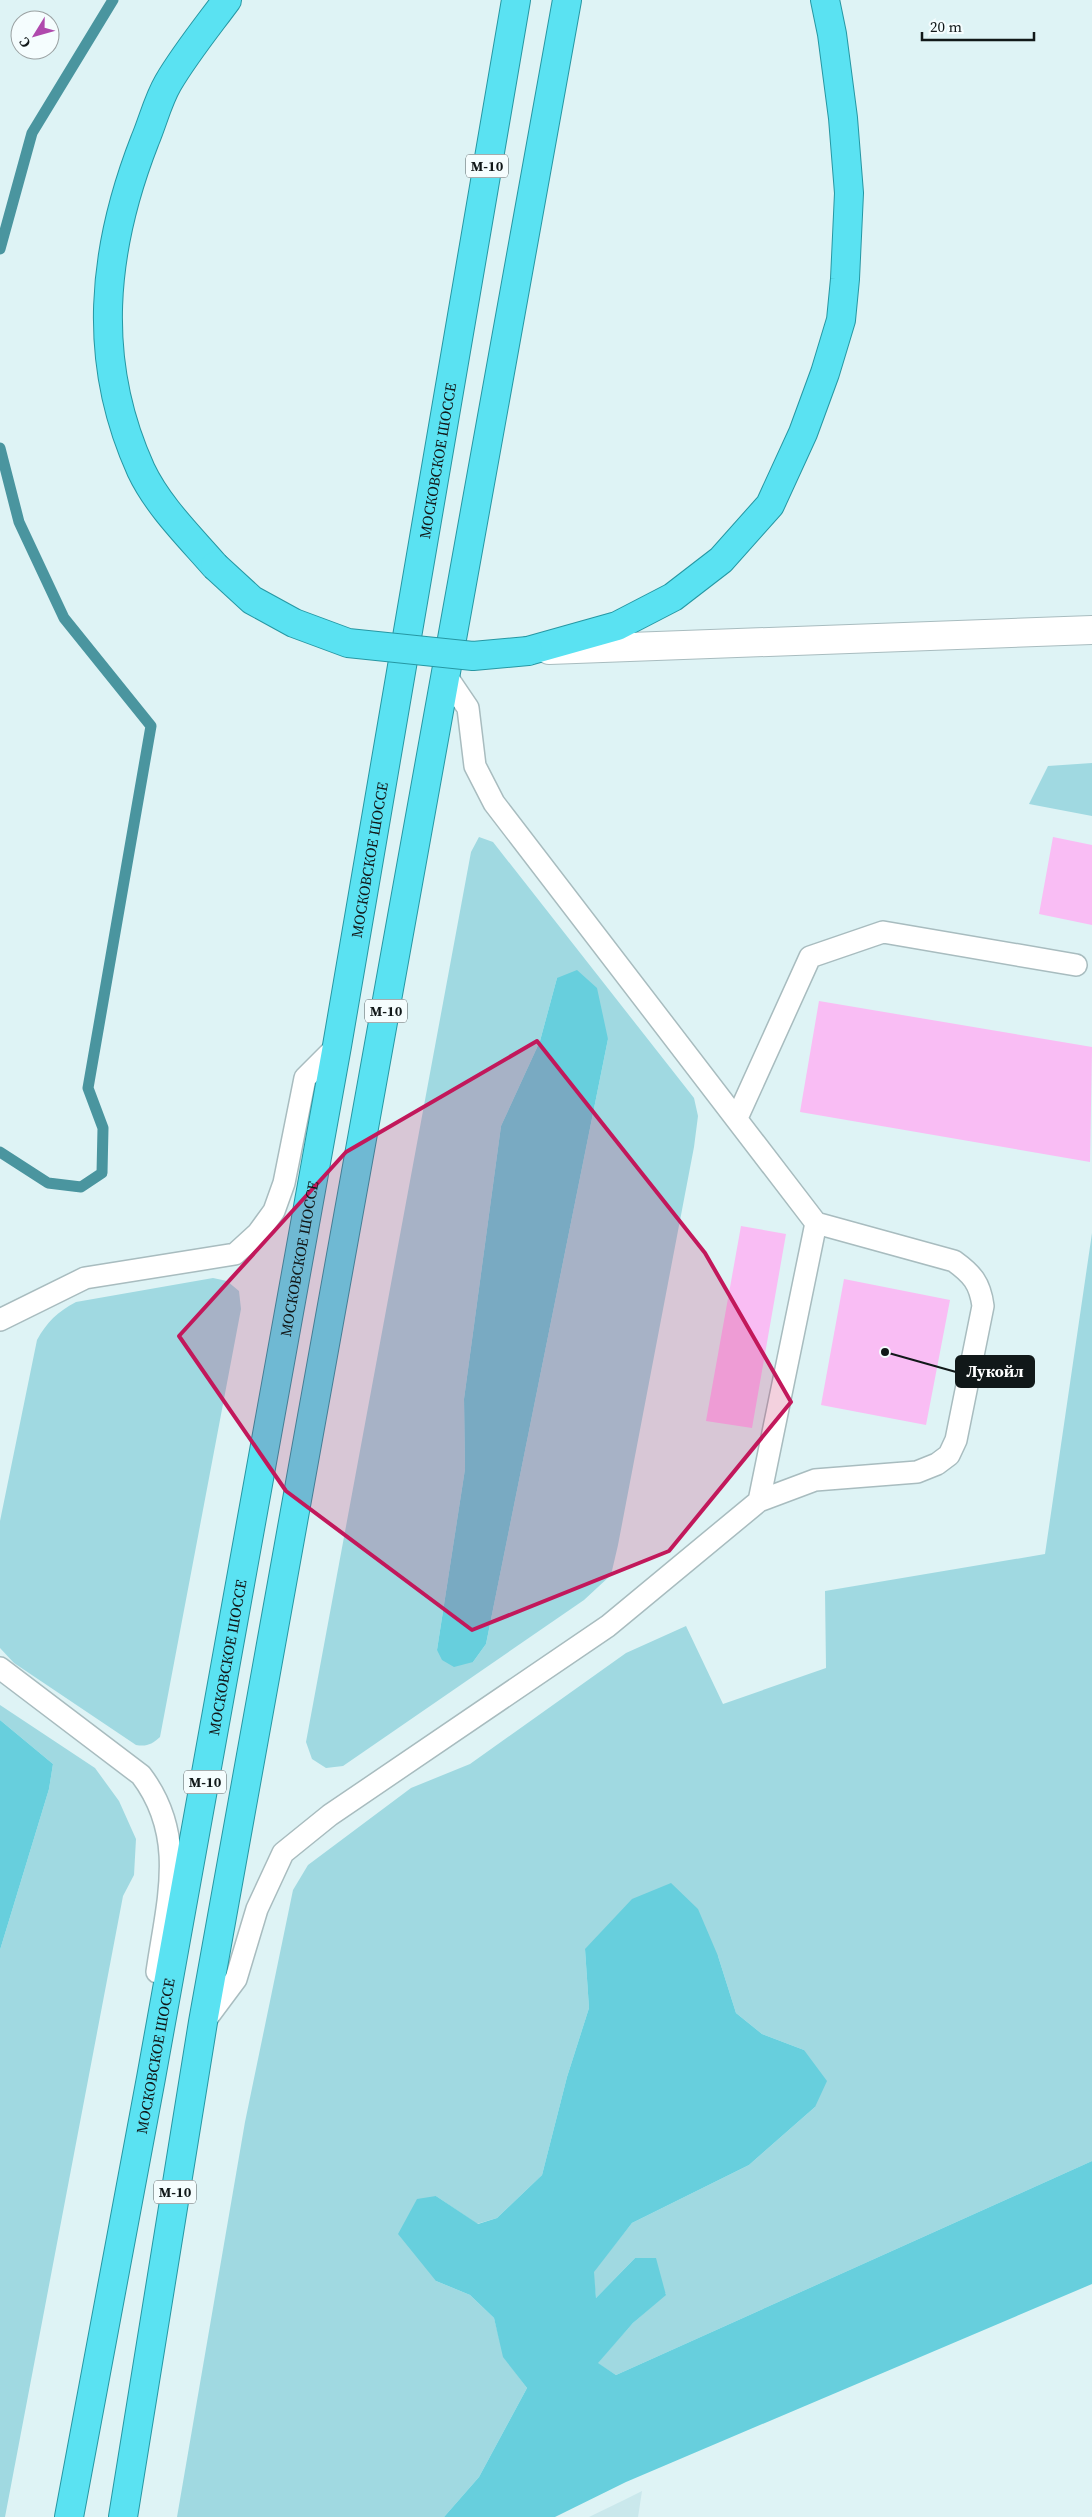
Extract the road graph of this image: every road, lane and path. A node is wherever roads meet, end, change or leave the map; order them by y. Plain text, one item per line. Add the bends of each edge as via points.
1 (227, 0) edge
2 (516, 0) edge
3 (567, 0) edge
4 (825, 0) edge
5 (1092, 630) edge
6 (617, 637) junction
7 (447, 677) junction
8 (1076, 965) dead end
9 (337, 1046) junction
10 (737, 1118) junction
11 (816, 1223) junction
12 (0, 1320) edge
13 (758, 1501) junction
14 (0, 1668) edge
15 (203, 2022) junction
16 (151, 2078) junction
17 (69, 2517) edge
18 (123, 2517) edge

1 - 6 highway, bridge via 167,84 134,169 116,234 106,334 111,375 122,418 142,471 171,516 215,566 252,600 294,623 348,643 473,656
2 - 9 highway, МОСКОВСКОЕ ШОССЕ / М-10
3 - 7 highway, М-10
4 - 6 highway via 842,108 850,193 841,320 825,373 803,433 770,505 721,560
5 - 6 main road
7 - 10 lane via 468,708 475,766 494,803
7 - 15 highway, М-10
8 - 10 lane via 883,932 810,957
9 - 12 lane via 306,1078 284,1184 274,1211 258,1233 235,1254 85,1278
9 - 16 highway, МОСКОВСКОЕ ШОССЕ / М-10
10 - 11 lane
11 - 13 lane
11 - 13 lane via 954,1260 981,1288 983,1306 956,1440 949,1455 917,1472 815,1480
13 - 15 lane via 608,1626 330,1815 283,1853 257,1910 236,1979
14 - 16 lane via 141,1775 155,1793 161,1808 169,1835 171,1869 146,2056
15 - 18 highway, М-10
16 - 17 highway, МОСКОВСКОЕ ШОССЕ / М-10

